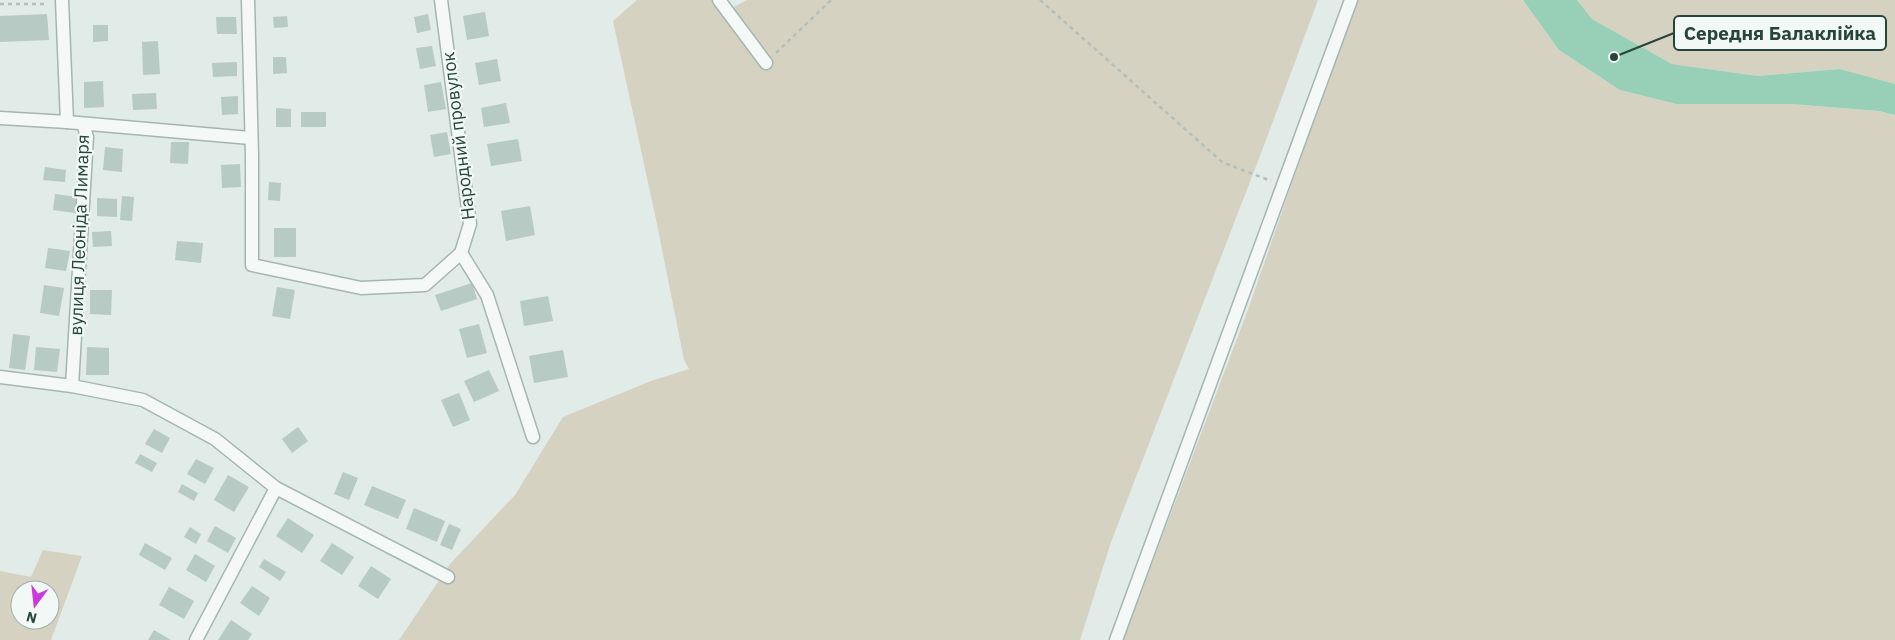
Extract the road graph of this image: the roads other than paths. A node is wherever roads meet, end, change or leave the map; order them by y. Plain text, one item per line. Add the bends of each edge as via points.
1 (248, 0) edge
2 (441, 0) edge
3 (719, 0) edge
4 (1351, 0) edge
5 (62, 2) edge
6 (766, 63) road end
7 (0, 118) edge
8 (67, 122) junction
9 (83, 124) junction
10 (250, 138) junction
11 (461, 253) junction
12 (0, 378) edge
13 (72, 386) junction
14 (533, 437) dead end
15 (276, 488) junction
16 (448, 577) dead end
17 (196, 640) edge
18 (1116, 640) edge

1 - 10 street
2 - 11 street, Народний провулок via 470,224
3 - 6 street
4 - 18 street
5 - 8 street, вулиця Леоніда Лимаря
7 - 8 street
8 - 9 street
9 - 10 street, вулиця Леоніда Лимаря
9 - 13 street, вулиця Леоніда Лимаря via 87,137
10 - 11 street via 252,265 361,288 425,286
11 - 14 street via 488,295
12 - 13 street
13 - 15 street via 143,400 215,439
15 - 16 street
15 - 17 street

